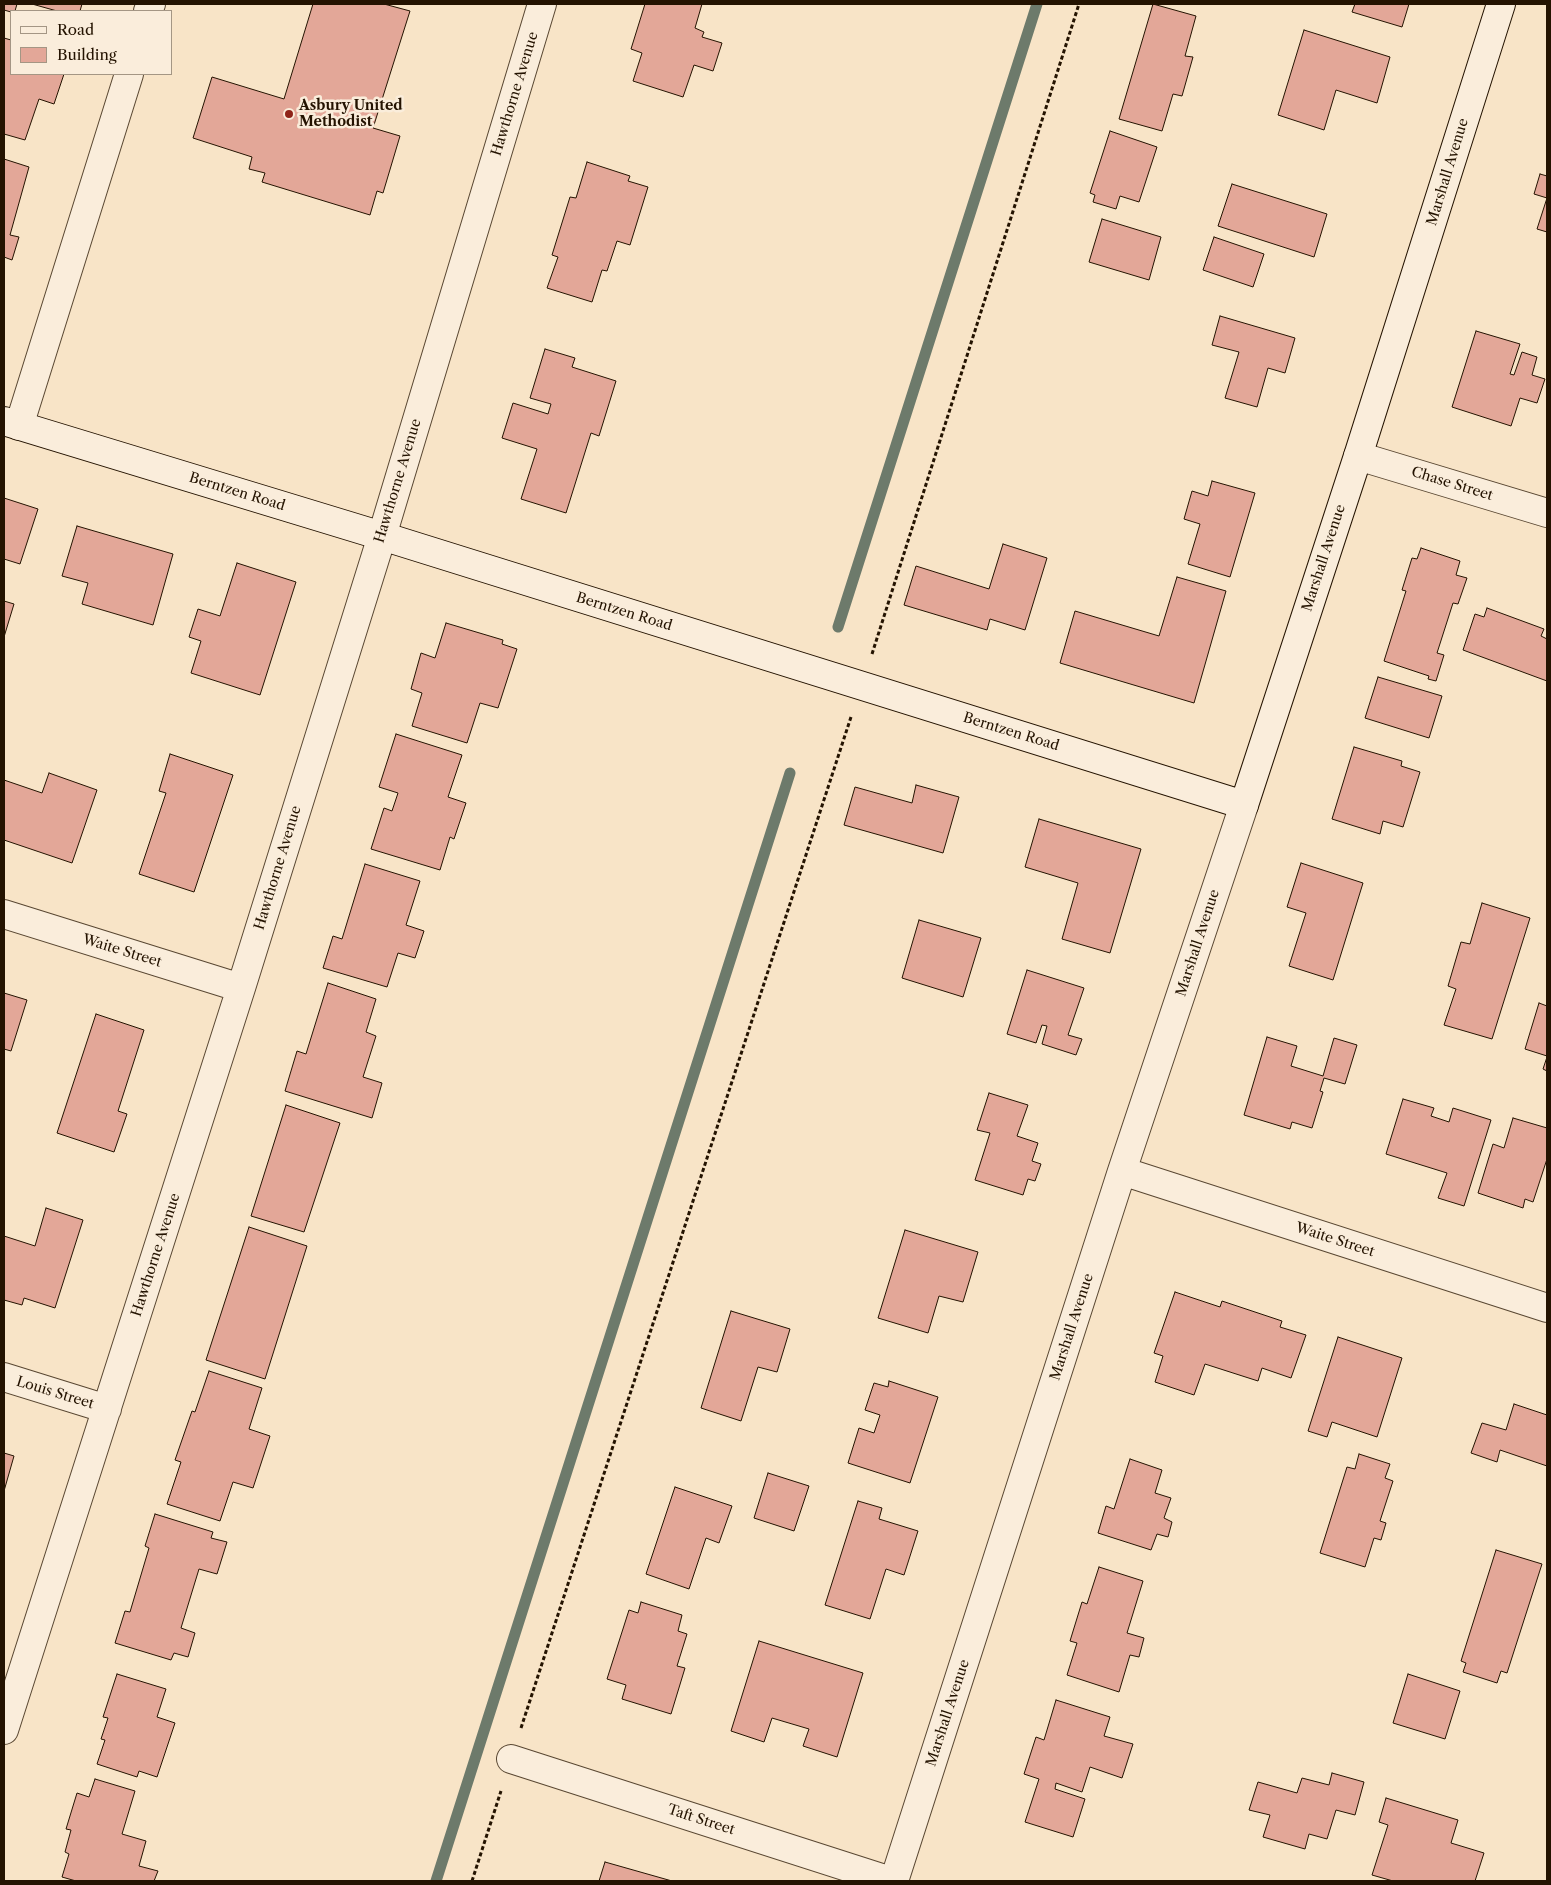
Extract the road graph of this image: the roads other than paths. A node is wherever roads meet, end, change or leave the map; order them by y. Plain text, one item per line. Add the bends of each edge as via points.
1 (542, 4) edge
2 (1501, 4) edge
3 (129, 75) edge
4 (12, 424) edge
5 (1358, 456) junction
6 (1547, 512) edge
7 (382, 536) junction
8 (1244, 805) junction
9 (4, 914) edge
10 (241, 988) junction
11 (1122, 1171) junction
12 (1547, 1308) edge
13 (4, 1377) edge
14 (107, 1409) junction
15 (4, 1730) edge
16 (512, 1759) road end
17 (892, 1881) edge

1 - 7 street, Hawthorne Avenue
2 - 5 street, Marshall Avenue
3 - 4 street
4 - 7 street, Berntzen Road
5 - 6 street, Chase Street
5 - 8 street, Marshall Avenue
7 - 8 street, Berntzen Road
7 - 10 street, Hawthorne Avenue
8 - 11 street, Marshall Avenue
9 - 10 street, Waite Street
10 - 14 street, Hawthorne Avenue
11 - 12 street, Waite Street
11 - 17 street, Marshall Avenue
13 - 14 street, Louis Street
14 - 15 street, Hawthorne Avenue
16 - 17 street, Taft Street

